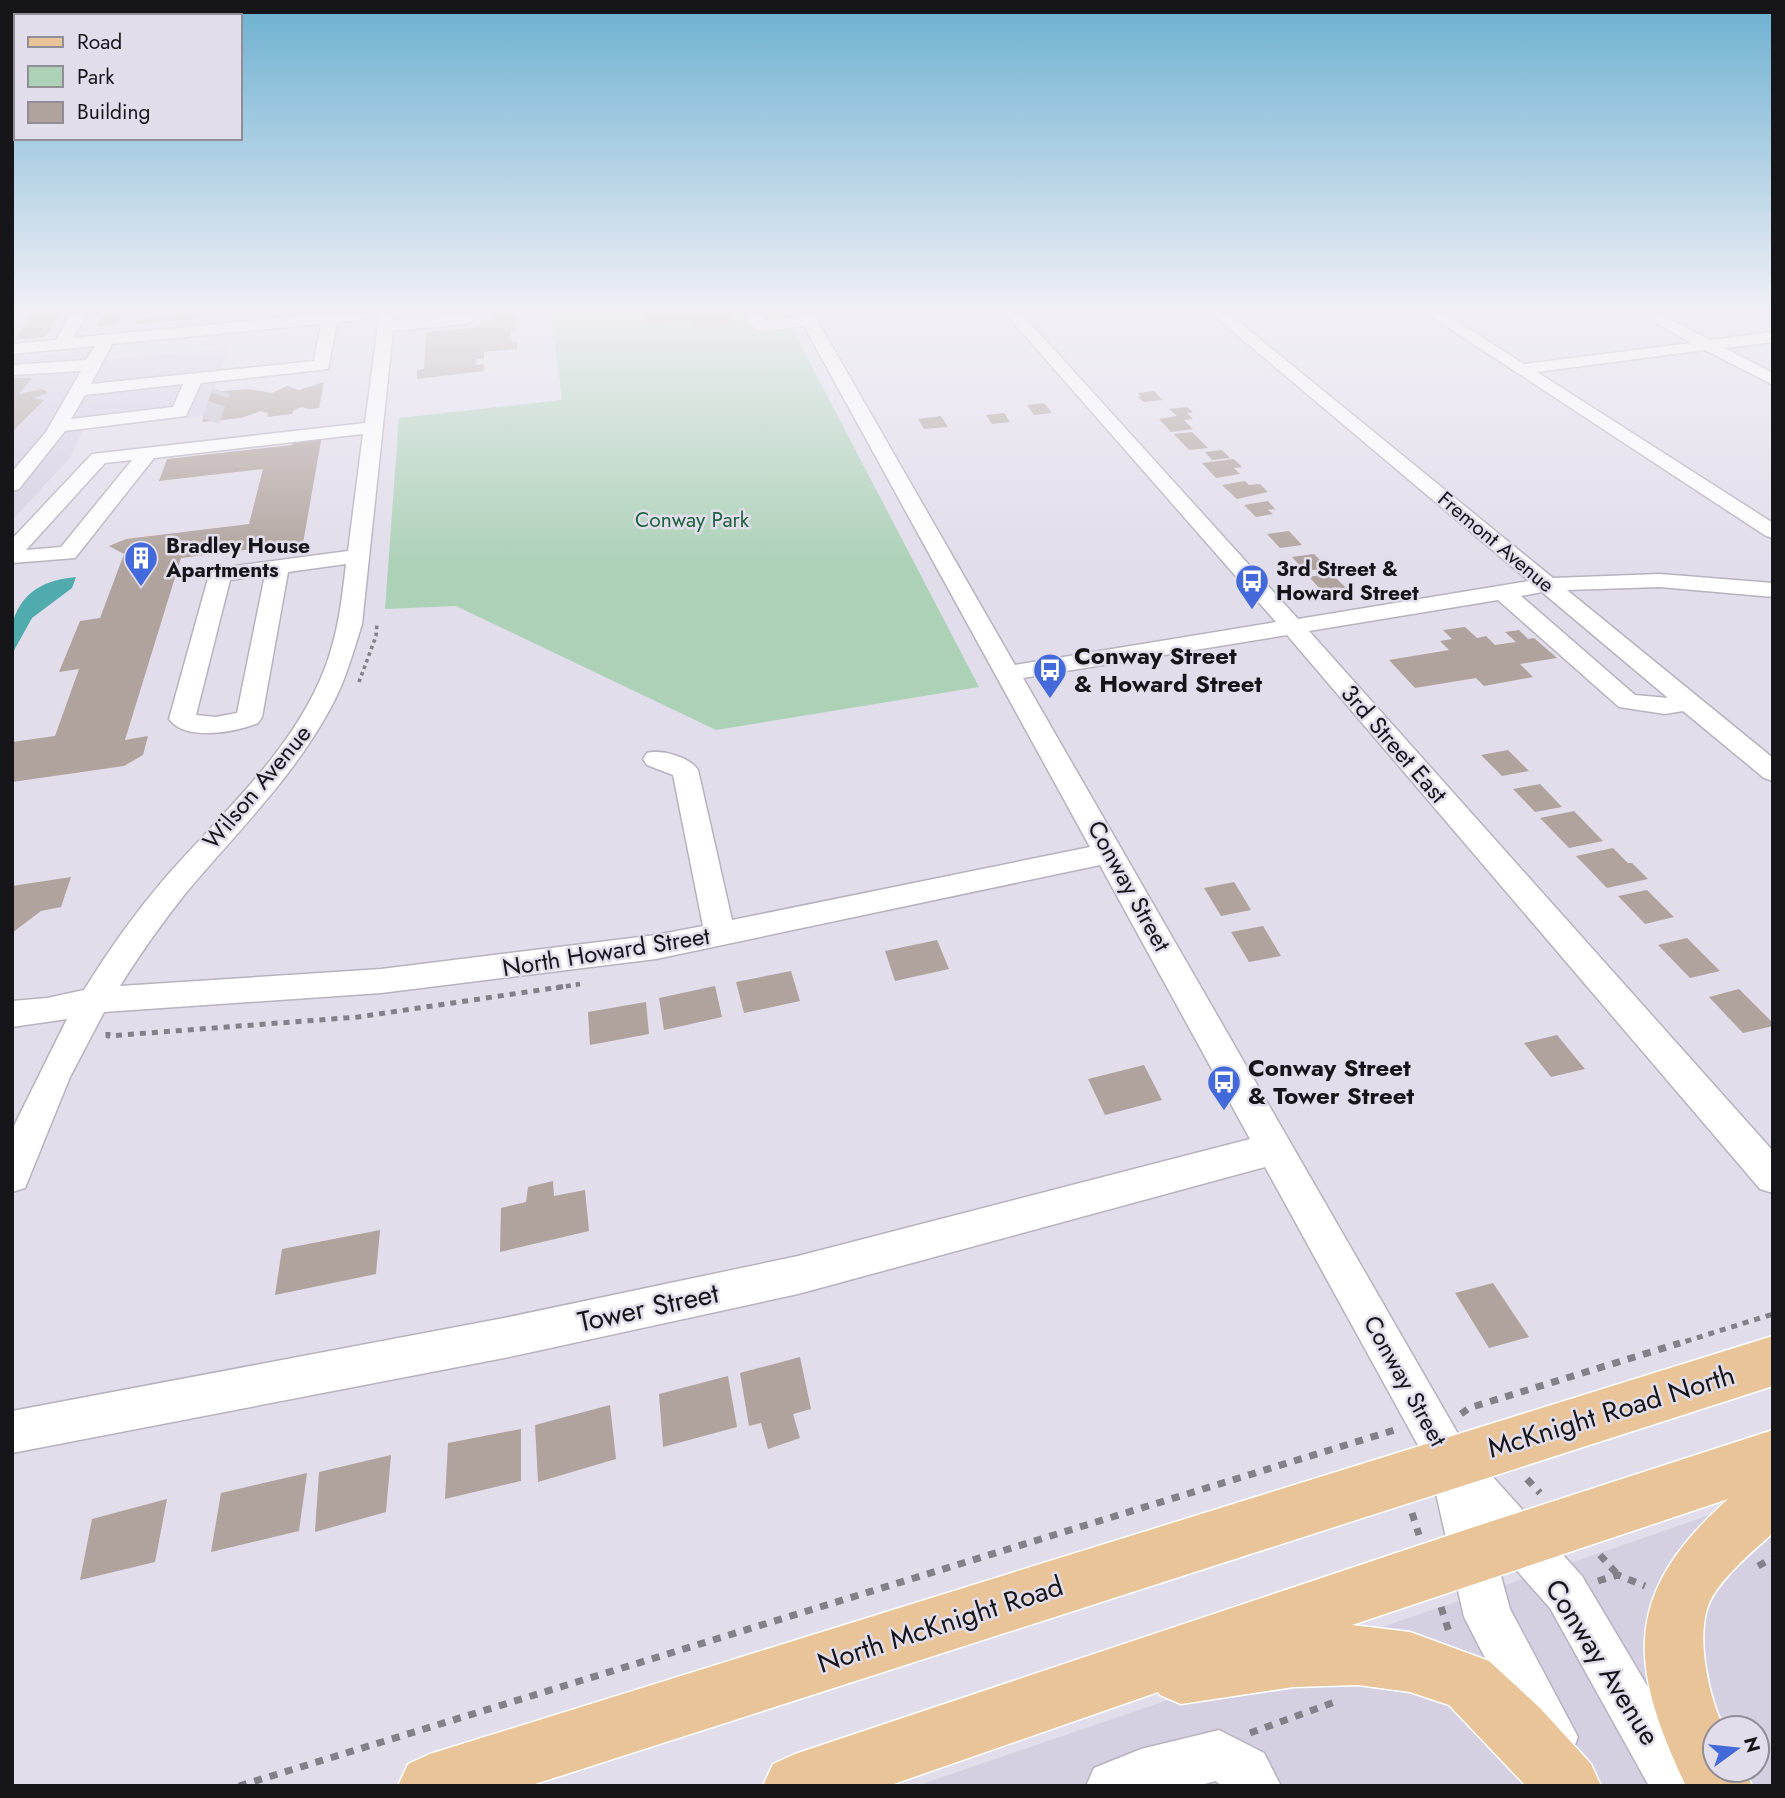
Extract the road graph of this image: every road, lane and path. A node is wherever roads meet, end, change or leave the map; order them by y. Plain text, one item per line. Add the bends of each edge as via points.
1 (74, 397) edge
2 (130, 397) edge
3 (186, 397) tunnel mouth
4 (376, 397) edge
5 (852, 397) edge
6 (1088, 397) edge
7 (1320, 397) edge
8 (1564, 397) edge
9 (68, 407) junction
10 (373, 420) junction
11 (58, 426) junction
12 (222, 426) dead end
13 (149, 452) junction
14 (33, 460) junction
15 (12, 461) edge
16 (12, 485) edge
17 (1773, 533) edge
18 (12, 555) edge
19 (358, 556) junction
20 (278, 567) junction
21 (1547, 585) junction
22 (1773, 590) edge
23 (1503, 592) junction
24 (1291, 625) junction
25 (1009, 673) junction
26 (1689, 702) junction
27 (656, 759) dead end
28 (1773, 772) edge
29 (1110, 853) junction
30 (720, 935) junction
31 (95, 1000) junction
32 (12, 1014) edge
33 (1276, 1148) junction
34 (12, 1176) edge
35 (1773, 1177) edge
36 (1773, 1314) edge
37 (1773, 1361) edge
38 (1393, 1431) dead end
39 (12, 1432) edge
40 (1456, 1437) junction
41 (1773, 1457) edge
42 (1773, 1496) edge
43 (1497, 1548) junction
44 (1083, 1689) junction
45 (1349, 1698) dead end
46 (1237, 1770) edge
47 (239, 1786) edge
48 (430, 1786) edge
49 (795, 1786) edge
50 (1112, 1786) edge
51 (1569, 1786) edge
52 (1579, 1786) edge
53 (1678, 1786) edge
54 (1720, 1786) edge

1 - 9 street
2 - 9 street
3 - 11 street via 180,412
4 - 10 street, Wilson Avenue
5 - 25 street, Conway Street
6 - 24 street, 3rd Street East
7 - 21 street, Fremont Avenue
8 - 17 street
9 - 11 street
10 - 12 street
10 - 13 street
10 - 19 street, Wilson Avenue
11 - 14 street
13 - 18 street via 99,458
13 - 18 street via 67,553
14 - 15 street
14 - 16 street
19 - 20 street
19 - 31 street, Wilson Avenue via 345,649 312,720 276,771 145,924
20 - 20 street via 220,575 182,719 190,724 237,723 249,717
21 - 22 street via 1679,580
21 - 23 street
21 - 26 street, Fremont Avenue
23 - 24 street
23 - 26 street via 1628,702 1665,706
24 - 25 street
24 - 35 street, 3rd Street East
25 - 29 street, Conway Street
26 - 28 street, Fremont Avenue
27 - 30 street via 685,770
29 - 30 street, North Howard Street
29 - 33 street, Conway Street
30 - 31 street, North Howard Street via 536,964 381,981
31 - 32 street, North Howard Street via 47,1012
31 - 34 street, Wilson Avenue via 57,1070
33 - 39 street, Tower Street via 744,1287 360,1368
33 - 40 street, Conway Street
36 - 40 path via 1469,1408
37 - 40 main road, McKnight Road North
38 - 47 path
40 - 43 street, Conway Avenue
40 - 48 main road, North McKnight Road
41 - 43 main road
42 - 54 main road via 1707,1561 1681,1597 1675,1638 1678,1692 1693,1735
43 - 44 main road
43 - 52 street, Conway Avenue via 1488,1617
43 - 53 street, Conway Avenue via 1566,1592
44 - 49 main road
44 - 51 main road via 1293,1657 1359,1656 1410,1662 1468,1682
45 - 46 path via 1234,1739
46 - 50 street via 1141,1775

